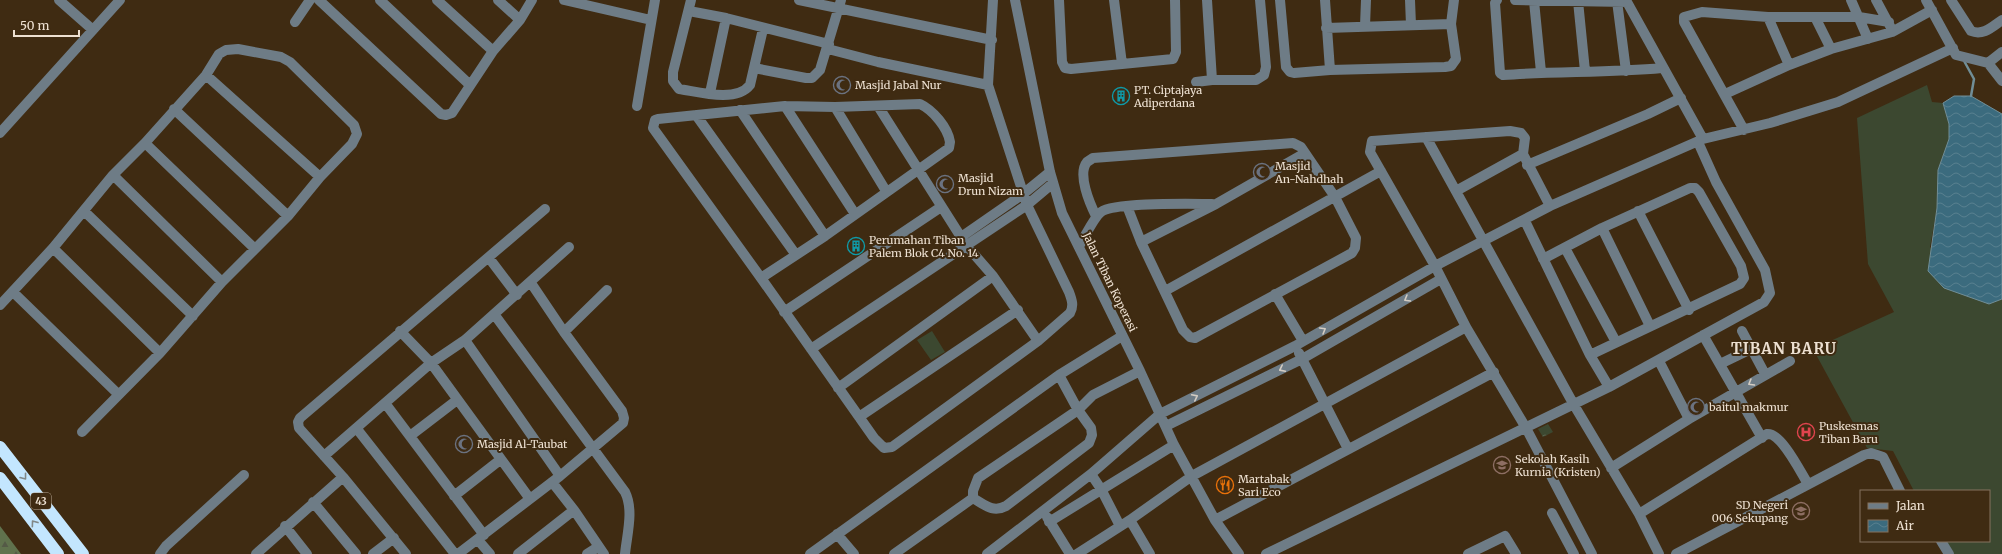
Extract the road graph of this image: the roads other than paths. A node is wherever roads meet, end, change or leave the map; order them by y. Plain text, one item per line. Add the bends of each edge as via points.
1 (59, 0) edge
2 (120, 0) edge
3 (310, 0) edge
4 (319, 0) edge
5 (380, 0) edge
6 (437, 0) edge
7 (498, 0) edge
8 (532, 0) edge
9 (564, 0) edge
10 (655, 0) edge
11 (691, 0) edge
12 (800, 0) edge
13 (993, 0) edge
14 (1015, 0) edge
15 (1059, 0) edge
16 (1114, 0) edge
17 (1175, 0) edge
18 (1207, 0) edge
19 (1260, 0) edge
20 (1280, 0) edge
21 (1325, 0) edge
22 (1366, 0) edge
23 (1410, 0) edge
24 (1454, 0) edge
25 (1497, 0) edge
26 (1515, 0) edge
27 (1851, 0) edge
28 (1876, 0) edge
29 (1926, 0) edge
30 (1951, 0) edge
31 (1534, 1) edge
32 (1578, 1) edge
33 (1617, 1) junction
34 (840, 4) edge
35 (1932, 10) junction
36 (689, 11) junction
37 (1768, 17) junction
38 (1815, 17) junction
39 (1859, 17) junction
40 (726, 18) junction
41 (520, 20) junction
42 (651, 20) junction
43 (2002, 20) edge
44 (295, 22) dead end
45 (1451, 24) junction
46 (1411, 25) junction
47 (1365, 26) junction
48 (1891, 27) junction
49 (1326, 28) junction
50 (763, 29) junction
51 (93, 30) junction
52 (1868, 39) junction
53 (992, 40) junction
54 (828, 46) junction
55 (1831, 49) junction
56 (493, 51) junction
57 (2002, 52) edge
58 (1958, 53) junction
59 (1988, 63) junction
60 (1122, 64) junction
61 (1789, 65) junction
62 (754, 68) junction
63 (1662, 68) junction
64 (1330, 70) junction
65 (1585, 71) junction
66 (1626, 71) junction
67 (1540, 72) junction
68 (206, 75) junction
69 (1212, 80) junction
70 (2002, 81) edge
71 (1196, 82) dead end
72 (988, 84) junction
73 (470, 85) junction
74 (710, 93) junction
75 (1725, 94) junction
76 (1681, 98) junction
77 (637, 106) dead end
78 (785, 106) junction
79 (878, 106) junction
80 (835, 107) junction
81 (174, 109) junction
82 (740, 110) junction
83 (696, 115) junction
84 (2, 127) edge
85 (1744, 130) junction
86 (1426, 137) junction
87 (1701, 141) junction
88 (145, 143) junction
89 (1305, 153) junction
90 (1523, 154) junction
91 (1527, 165) junction
92 (919, 168) junction
93 (1381, 171) junction
94 (1050, 172) junction
95 (113, 175) junction
96 (320, 177) junction
97 (1052, 184) junction
98 (886, 190) junction
99 (1456, 191) junction
100 (1023, 194) junction
101 (1335, 197) junction
102 (1216, 204) junction
103 (1027, 205) junction
104 (1127, 206) junction
105 (1550, 206) junction
106 (941, 207) junction
107 (545, 210) dead end
108 (84, 211) junction
109 (1638, 211) junction
110 (855, 214) junction
111 (288, 216) junction
112 (1096, 216) junction
113 (1525, 221) junction
114 (1602, 228) junction
115 (825, 236) junction
116 (964, 241) junction
117 (1141, 242) junction
118 (1483, 242) junction
119 (1079, 246) junction
120 (569, 247) dead end
121 (52, 248) junction
122 (1565, 248) junction
123 (255, 249) junction
124 (796, 255) junction
125 (489, 258) junction
126 (1543, 259) junction
127 (1435, 266) junction
128 (993, 276) junction
129 (761, 278) junction
130 (1441, 279) junction
131 (222, 282) junction
132 (531, 283) junction
133 (607, 290) dead end
134 (1165, 290) junction
135 (13, 292) junction
136 (1275, 294) junction
137 (517, 295) junction
138 (0, 305) edge
139 (1018, 310) junction
140 (1689, 310) junction
141 (784, 312) junction
142 (494, 314) junction
143 (193, 316) junction
144 (1650, 326) junction
145 (1466, 327) junction
146 (400, 331) junction
147 (1742, 331) dead end
148 (564, 332) junction
149 (1703, 334) junction
150 (1122, 336) junction
151 (465, 340) junction
152 (1038, 341) junction
153 (1616, 342) junction
154 (1299, 344) junction
155 (811, 349) junction
156 (1751, 349) junction
157 (160, 353) junction
158 (1590, 355) junction
159 (1302, 359) junction
160 (1659, 361) junction
161 (1790, 361) dead end
162 (430, 363) junction
163 (1720, 364) junction
164 (1140, 371) junction
165 (1494, 372) junction
166 (1765, 374) junction
167 (1059, 375) junction
168 (1609, 387) junction
169 (838, 388) junction
170 (1736, 391) junction
171 (118, 394) junction
172 (456, 400) junction
173 (385, 403) junction
174 (1324, 403) junction
175 (1574, 405) junction
176 (1078, 410) junction
177 (1160, 414) junction
178 (859, 417) junction
179 (1689, 419) junction
180 (1166, 426) junction
181 (1526, 428) junction
182 (357, 429) junction
183 (82, 432) dead end
184 (410, 436) junction
185 (1762, 438) junction
186 (1174, 445) junction
187 (0, 447) edge
188 (593, 448) junction
189 (1348, 449) junction
190 (324, 456) junction
191 (500, 460) junction
192 (1611, 468) junction
193 (1091, 474) junction
194 (244, 476) dead end
195 (560, 476) junction
196 (1192, 476) junction
197 (343, 477) junction
198 (0, 478) edge
199 (552, 482) junction
200 (1808, 484) junction
201 (1101, 489) junction
202 (1900, 490) edge
203 (37, 495) junction
204 (454, 496) junction
205 (973, 498) junction
206 (530, 499) junction
207 (313, 502) junction
208 (20, 504) junction
209 (574, 510) junction
210 (1044, 512) junction
211 (1552, 513) dead end
212 (1639, 514) junction
213 (1130, 520) junction
214 (1215, 520) junction
215 (1049, 522) junction
216 (285, 526) junction
217 (1120, 526) junction
218 (837, 534) junction
219 (394, 538) junction
220 (481, 538) junction
221 (1942, 542) edge
222 (1000, 550) edge
223 (601, 551) edge
224 (1064, 552) edge
225 (58, 554) edge
226 (83, 554) edge
227 (160, 554) edge
228 (256, 554) edge
229 (307, 554) edge
230 (356, 554) edge
231 (373, 554) edge
232 (406, 554) edge
233 (455, 554) edge
234 (458, 554) edge
235 (490, 554) edge
236 (518, 554) edge
237 (587, 554) edge
238 (625, 554) edge
239 (810, 554) edge
240 (854, 554) edge
241 (894, 554) edge
242 (987, 554) edge
243 (1077, 554) edge
244 (1150, 554) edge
245 (1239, 554) edge
246 (1266, 554) edge
247 (1468, 554) edge
248 (1516, 554) edge
249 (1574, 554) edge
250 (1592, 554) edge
251 (1659, 554) edge
252 (1676, 554) edge
253 (1949, 554) edge

1 - 51 street
2 - 51 street
3 - 44 street
4 - 73 street via 441,114 452,113
5 - 73 street
6 - 56 street
7 - 41 street
8 - 41 street
9 - 42 street
10 - 42 street
11 - 36 street
12 - 34 street
13 - 53 street
14 - 94 street, Jalan Tiban Koperasi
15 - 60 street via 1062,62 1065,68 1071,70
16 - 60 street
17 - 60 street via 1176,52 1173,59
18 - 69 street
19 - 69 street via 1266,67 1264,75 1256,80
20 - 64 street via 1288,70 1294,73
21 - 49 street
22 - 47 street
23 - 46 street
24 - 45 street
25 - 67 street via 1495,3 1500,73 1503,75
26 - 31 street
27 - 39 street
28 - 48 street
29 - 35 street
30 - 43 street via 1971,31 1987,31
31 - 32 street
31 - 67 street
32 - 33 street
32 - 65 street
33 - 63 street via 1627,2
33 - 66 street
34 - 53 street
34 - 54 street
35 - 48 street
35 - 58 street
36 - 40 street
36 - 74 street via 673,72 673,81 679,89
37 - 38 street
37 - 61 street
37 - 75 street via 1702,12 1684,18
38 - 39 street
38 - 55 street
39 - 48 street
39 - 52 street
40 - 50 street
40 - 74 street
41 - 56 street
42 - 77 street
45 - 46 street
45 - 64 street via 1456,54 1456,60 1451,66
46 - 47 street
47 - 49 street
48 - 52 street
49 - 64 street
50 - 54 street
50 - 62 street
51 - 84 street
52 - 55 street
53 - 72 street
54 - 62 street via 820,70 812,78
54 - 72 street via 878,62
55 - 61 street
56 - 73 street
57 - 59 street
58 - 59 street
58 - 85 street via 1838,102
59 - 70 street
61 - 75 street
62 - 74 street via 750,85 742,93
63 - 66 street
63 - 76 street
65 - 66 street
65 - 67 street
68 - 81 street
68 - 96 street
68 - 96 street via 219,54 226,50 238,49 271,55 290,62 357,129 356,140
69 - 71 street
72 - 100 street
75 - 85 street
76 - 87 street
76 - 91 street
78 - 80 street
78 - 82 street
78 - 110 street
79 - 80 street
79 - 92 street
79 - 92 street via 920,104 931,111 947,134 950,142 948,148
80 - 98 street
81 - 88 street
81 - 111 street
82 - 83 street
82 - 115 street
83 - 124 street
83 - 129 street via 654,120 653,128
85 - 87 street
86 - 90 street via 1510,131 1521,133 1525,138
86 - 93 street via 1372,141 1370,152
86 - 99 street
87 - 105 street
87 - 149 street via 1716,182 1765,270 1770,293 1764,302
88 - 95 street
88 - 123 street
89 - 101 street
89 - 102 street
89 - 112 street via 1298,144 1293,143 1093,158 1086,162 1083,170 1086,194
90 - 91 street
90 - 99 street
91 - 105 street
92 - 98 street
92 - 106 street
93 - 101 street
93 - 127 street
94 - 97 street, Jalan Tiban Koperasi
94 - 100 street
95 - 108 street
95 - 131 street
96 - 111 street
97 - 103 street
97 - 119 street, Jalan Tiban Koperasi via 1062,213
98 - 110 street
99 - 118 street
100 - 103 street
100 - 116 street
101 - 134 street
101 - 136 street via 1356,238 1355,248
102 - 104 street
102 - 117 street
103 - 116 street
103 - 152 street via 1073,302 1070,313
104 - 112 street via 1102,211
104 - 117 street
105 - 113 street
106 - 116 street
106 - 141 street
107 - 125 street
108 - 121 street
108 - 143 street
109 - 114 street
109 - 140 street
109 - 140 street via 1683,190 1695,188 1741,266 1744,278 1740,284
110 - 115 street
111 - 123 street
112 - 119 street
113 - 118 street
113 - 126 street
114 - 122 street
114 - 144 street
115 - 124 street
116 - 128 street
116 - 155 street
117 - 134 street
118 - 127 street
118 - 175 street
119 - 150 street, Jalan Tiban Koperasi
120 - 132 street
121 - 135 street
121 - 157 street
122 - 126 street
122 - 153 street
123 - 131 street
124 - 129 street
125 - 137 street
125 - 146 street
126 - 158 street
127 - 130 street
154 -> 127 street
128 - 139 street
128 - 169 street
129 - 141 street
130 - 145 street
130 -> 159 street
131 - 143 street
132 - 137 street
132 - 148 street
133 - 148 street
134 - 136 street via 1183,330 1195,338
135 - 138 street
135 - 171 street
136 - 154 street
137 - 142 street
139 - 152 street
139 - 178 street
140 - 144 street
141 - 155 street
142 - 151 street
142 - 188 street
143 - 157 street
144 - 153 street
145 - 165 street
145 - 174 street
146 - 162 street
146 - 190 street via 300,418 300,428
147 - 156 street
148 - 188 street via 624,415 623,423
149 - 160 street
149 - 163 street
150 - 164 street, Jalan Tiban Koperasi
150 - 167 street
151 - 162 street
151 - 195 street
152 - 178 street via 892,447 884,448 880,445
153 - 158 street
154 - 159 street
177 -> 154 street
155 - 169 street
156 - 163 street
156 - 166 street
157 - 171 street
158 - 168 street
159 - 174 street
159 -> 180 street
160 - 168 street
160 - 179 street
161 - 166 street
162 - 172 street
162 - 173 street
163 - 170 street
164 - 176 street via 1093,395
164 - 177 street, Jalan Tiban Koperasi
165 - 181 street
165 - 189 street
166 -> 170 street
167 - 176 street
167 - 218 street
168 - 175 street
169 - 178 street
170 - 179 street
170 - 185 street
171 - 183 street
172 - 184 street
172 - 191 street
173 - 182 street
173 - 184 street
174 - 189 street
174 - 196 street
175 - 181 street
175 - 192 street
176 - 205 street via 978,478
176 - 205 street via 1091,428 1089,443 1000,509 992,509
177 - 180 street, Jalan Tiban Koperasi
177 - 193 street
179 - 192 street
180 - 186 street, Jalan Tiban Koperasi
181 - 246 street
181 - 250 street
182 - 190 street
182 - 233 street
184 - 204 street
185 - 200 street via 1771,434 1781,440
185 - 212 street
186 - 196 street, Jalan Tiban Koperasi
186 - 201 street
187 -> 203 highway, 43
188 - 195 street
188 - 238 street via 628,498
189 - 214 street
190 - 197 street
191 - 204 street
191 - 206 street
192 - 212 street
193 - 201 street
193 - 210 street
194 - 227 street
195 - 199 street
196 - 213 street
196 - 214 street, Jalan Tiban Koperasi
197 - 207 street
197 - 219 street
198 - 208 highway, 43
199 - 206 street
199 - 209 street
200 - 202 street via 1871,453 1883,457
200 - 252 street
201 - 215 street
201 - 217 street
203 - 208 highway
203 - 226 highway, 43
204 - 220 street
205 - 241 street
206 - 220 street
207 - 216 street
207 - 230 street
225 -> 208 highway, 43
209 - 223 street
209 - 236 street
210 - 215 street
210 - 222 street
211 - 249 street
212 - 251 street
213 - 217 street
213 - 244 street
214 - 245 street, Jalan Tiban Koperasi
215 - 224 street
216 - 228 street
216 - 229 street
217 - 243 street
218 - 239 street
218 - 240 street
219 - 231 street
219 - 232 street
220 - 234 street
220 - 235 street
221 - 253 street
222 - 242 street
223 - 237 street
247 - 248 street via 1505,536

